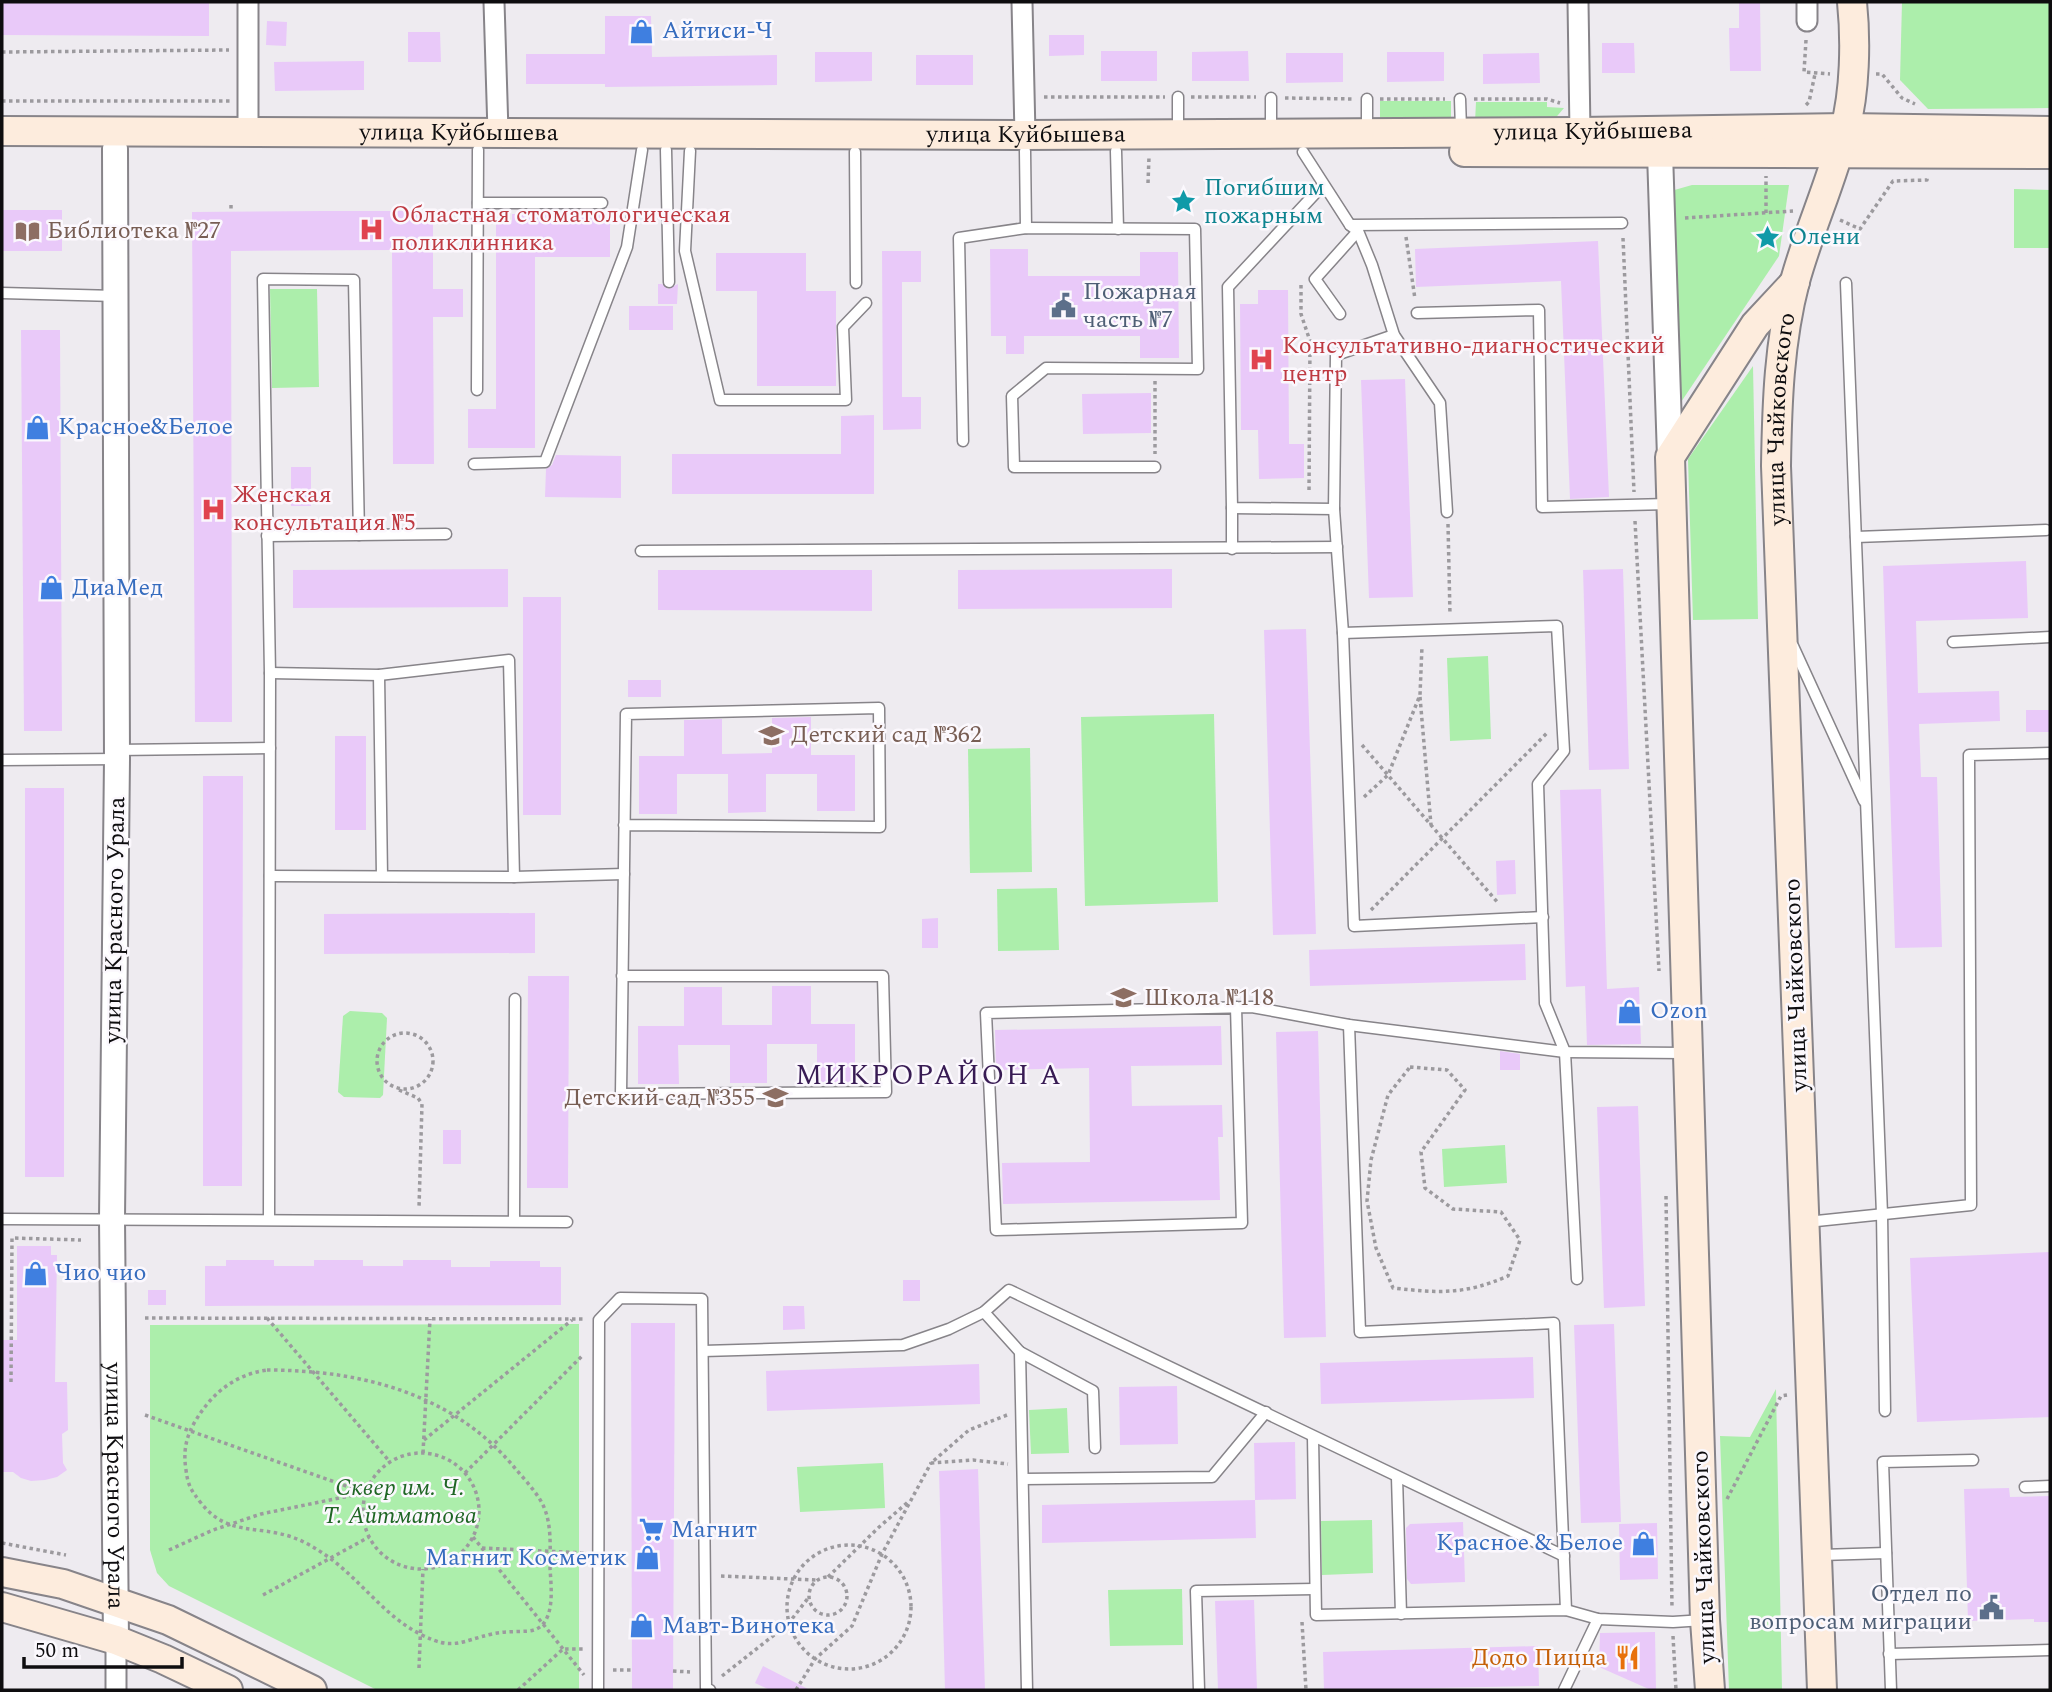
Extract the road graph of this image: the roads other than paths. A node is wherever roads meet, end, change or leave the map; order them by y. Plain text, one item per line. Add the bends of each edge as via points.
1 (248, 2) edge
2 (494, 2) edge
3 (1022, 2) edge
4 (1578, 2) edge
5 (1852, 2) edge
6 (1178, 97) road end
7 (1271, 98) road end
8 (1367, 99) road end
9 (1460, 99) road end
10 (1580, 120) junction
11 (2, 131) edge
12 (248, 131) junction
13 (2050, 131) edge
14 (1367, 133) junction
15 (1461, 133) junction
16 (1178, 134) junction
17 (1271, 134) junction
18 (116, 140) junction
19 (1841, 140) junction
20 (1025, 143) junction
21 (492, 144) junction
22 (2, 149) edge
23 (666, 151) junction
24 (1116, 151) junction
25 (855, 152) junction
26 (1303, 152) junction
27 (1660, 153) junction
28 (2050, 154) edge
29 (1323, 185) junction
30 (478, 203) junction
31 (602, 203) dead end
32 (1622, 223) road end
33 (1027, 228) junction
34 (1354, 228) junction
35 (1118, 229) junction
36 (1795, 281) junction
37 (669, 282) dead end
38 (856, 283) dead end
39 (1846, 283) dead end
40 (2, 293) edge
41 (116, 296) junction
42 (866, 303) dead end
43 (1417, 313) road end
44 (1340, 314) dead end
45 (1394, 335) junction
46 (477, 390) dead end
47 (963, 441) dead end
48 (1670, 457) junction
49 (474, 464) dead end
50 (1155, 467) road end
51 (1670, 504) junction
52 (1232, 508) junction
53 (1334, 509) junction
54 (1447, 512) road end
55 (2046, 530) dead end
56 (446, 534) dead end
57 (359, 535) junction
58 (267, 536) junction
59 (1856, 537) junction
60 (1336, 547) junction
61 (1232, 549) junction
62 (641, 551) dead end
63 (1783, 625) junction
64 (1343, 633) junction
65 (2050, 637) edge
66 (1953, 642) dead end
67 (270, 673) junction
68 (379, 675) junction
69 (270, 747) junction
70 (2050, 753) edge
71 (116, 755) junction
72 (2, 760) edge
73 (1866, 804) junction
74 (624, 825) junction
75 (624, 874) junction
76 (270, 876) junction
77 (382, 876) junction
78 (514, 877) junction
79 (1542, 917) junction
80 (622, 976) junction
81 (515, 999) dead end
82 (1237, 1007) junction
83 (1349, 1025) junction
84 (1565, 1052) junction
85 (1688, 1053) junction
86 (1882, 1214) junction
87 (2, 1219) edge
88 (113, 1219) junction
89 (270, 1219) junction
90 (514, 1222) junction
91 (568, 1222) dead end
92 (1805, 1222) junction
93 (1577, 1279) dead end
94 (984, 1312) junction
95 (703, 1351) junction
96 (1020, 1352) junction
97 (1885, 1411) dead end
98 (1266, 1412) junction
99 (1313, 1437) junction
100 (1095, 1448) dead end
101 (1973, 1460) dead end
102 (1397, 1477) junction
103 (1024, 1479) junction
104 (2050, 1486) edge
105 (2025, 1487) dead end
106 (1886, 1553) junction
107 (1817, 1555) junction
108 (1564, 1556) junction
109 (2, 1572) edge
110 (1314, 1589) junction
111 (114, 1602) junction
112 (2, 1607) edge
113 (1566, 1610) junction
114 (1401, 1614) junction
115 (1598, 1619) junction
116 (1704, 1620) junction
117 (116, 1640) junction
118 (2050, 1650) edge
119 (1889, 1654) junction
120 (708, 1689) edge
121 (116, 1690) edge
122 (228, 1690) edge
123 (312, 1690) edge
124 (598, 1690) edge
125 (1027, 1690) edge
126 (1199, 1690) edge
127 (1564, 1690) edge
128 (1710, 1690) edge
129 (1822, 1690) edge
130 (1891, 1690) edge

1 - 12 street
2 - 21 street
3 - 20 street
4 - 10 street
5 - 19 main road, улица Чайковского via 1854,54
6 - 16 lane
7 - 17 lane
8 - 14 lane
9 - 15 lane
10 - 15 main road, улица Куйбышева
10 - 19 main road, улица Куйбышева
11 - 18 main road, улица Куйбышева
12 - 18 main road, улица Куйбышева
12 - 21 main road, улица Куйбышева
13 - 19 main road, улица Куйбышева
14 - 15 main road, улица Куйбышева
14 - 17 main road, улица Куйбышева
16 - 17 main road, улица Куйбышева
16 - 20 main road, улица Куйбышева
18 - 21 main road, улица Куйбышева
18 - 22 main road, улица Куйбышева
18 - 41 street, улица Красного Урала
19 - 27 main road, улица Куйбышева
19 - 28 main road, улица Куйбышева
19 - 36 main road, улица Чайковского
20 - 21 main road, улица Куйбышева
20 - 24 main road, улица Куйбышева
20 - 25 main road, улица Куйбышева
20 - 33 lane
21 - 23 main road, улица Куйбышева
21 - 30 lane
23 - 25 main road, улица Куйбышева
23 - 37 lane
23 - 42 lane via 720,400 846,400 843,327
23 - 49 lane via 545,462
24 - 26 main road, улица Куйбышева
24 - 35 lane
25 - 38 lane
26 - 27 main road, улица Куйбышева
26 - 29 lane
27 - 48 street, улица Чайковского
29 - 34 lane
29 - 52 lane via 1228,287
30 - 31 lane
30 - 46 lane
32 - 34 lane
33 - 35 lane
33 - 47 lane via 959,239
34 - 44 lane via 1315,279
34 - 45 lane via 1372,265
35 - 50 lane via 1195,229 1198,369 1046,368 1012,396 1014,467
36 - 48 main road, улица Чайковского via 1755,325
36 - 63 main road, улица Чайковского via 1777,398
39 - 59 lane
40 - 41 lane
41 - 71 street, улица Красного Урала
43 - 51 lane via 1539,310 1542,507
45 - 53 lane via 1336,355
45 - 54 lane via 1440,402
48 - 51 main road, улица Чайковского
51 - 85 main road, улица Чайковского
52 - 53 lane
52 - 61 lane
53 - 60 lane
55 - 59 lane
56 - 57 lane
57 - 58 lane
57 - 58 lane via 354,279 263,279
58 - 67 lane
59 - 73 lane
60 - 61 lane
60 - 64 lane
61 - 62 lane
63 - 73 lane
63 - 92 main road, улица Чайковского
64 - 79 lane via 1354,926
64 - 79 lane via 1557,626 1564,751 1538,784
65 - 66 lane
67 - 68 lane
67 - 69 lane
68 - 77 lane
68 - 78 lane via 509,660
69 - 71 lane via 143,748
69 - 76 lane
70 - 86 lane via 1969,755 1971,1205
71 - 72 lane
71 - 88 street, улица Красного Урала
73 - 86 lane
74 - 74 lane via 880,827 879,708 626,714
74 - 75 lane
75 - 78 lane
75 - 80 lane
76 - 77 lane
76 - 89 lane
77 - 78 lane
79 - 84 lane via 1545,1003
80 - 80 lane via 621,1094 886,1092 883,976
81 - 90 lane
82 - 82 lane via 986,1013 996,1230 1242,1223
82 - 83 lane
83 - 84 lane
83 - 108 lane via 1360,1332 1554,1323
84 - 85 lane
84 - 93 lane
85 - 116 main road, улица Чайковского
86 - 92 lane
86 - 97 lane
87 - 88 lane
88 - 89 lane
88 - 111 street, улица Красного Урала
89 - 90 lane
90 - 91 lane
92 - 107 main road, улица Чайковского
94 - 95 lane via 903,1345
94 - 96 lane
94 - 98 lane via 1009,1290
95 - 120 lane
95 - 124 lane via 702,1299 620,1298 599,1320
96 - 100 lane via 1093,1391
96 - 103 lane
98 - 99 lane
98 - 103 lane via 1212,1477
99 - 102 lane
99 - 110 lane
101 - 106 lane via 1883,1462
102 - 108 lane
102 - 114 lane
103 - 125 lane
104 - 105 lane
106 - 107 lane
106 - 119 lane
107 - 129 main road, улица Чайковского
108 - 113 lane
109 - 111 main road via 63,1584
110 - 114 lane via 1316,1615
110 - 126 lane via 1196,1591
111 - 117 street, улица Красного Урала
111 - 123 main road via 168,1620
112 - 117 main road
113 - 114 lane
113 - 115 lane
115 - 116 lane
115 - 127 lane
116 - 128 main road, улица Чайковского
117 - 121 street, улица Красного Урала
117 - 122 main road
118 - 119 lane
119 - 130 lane

